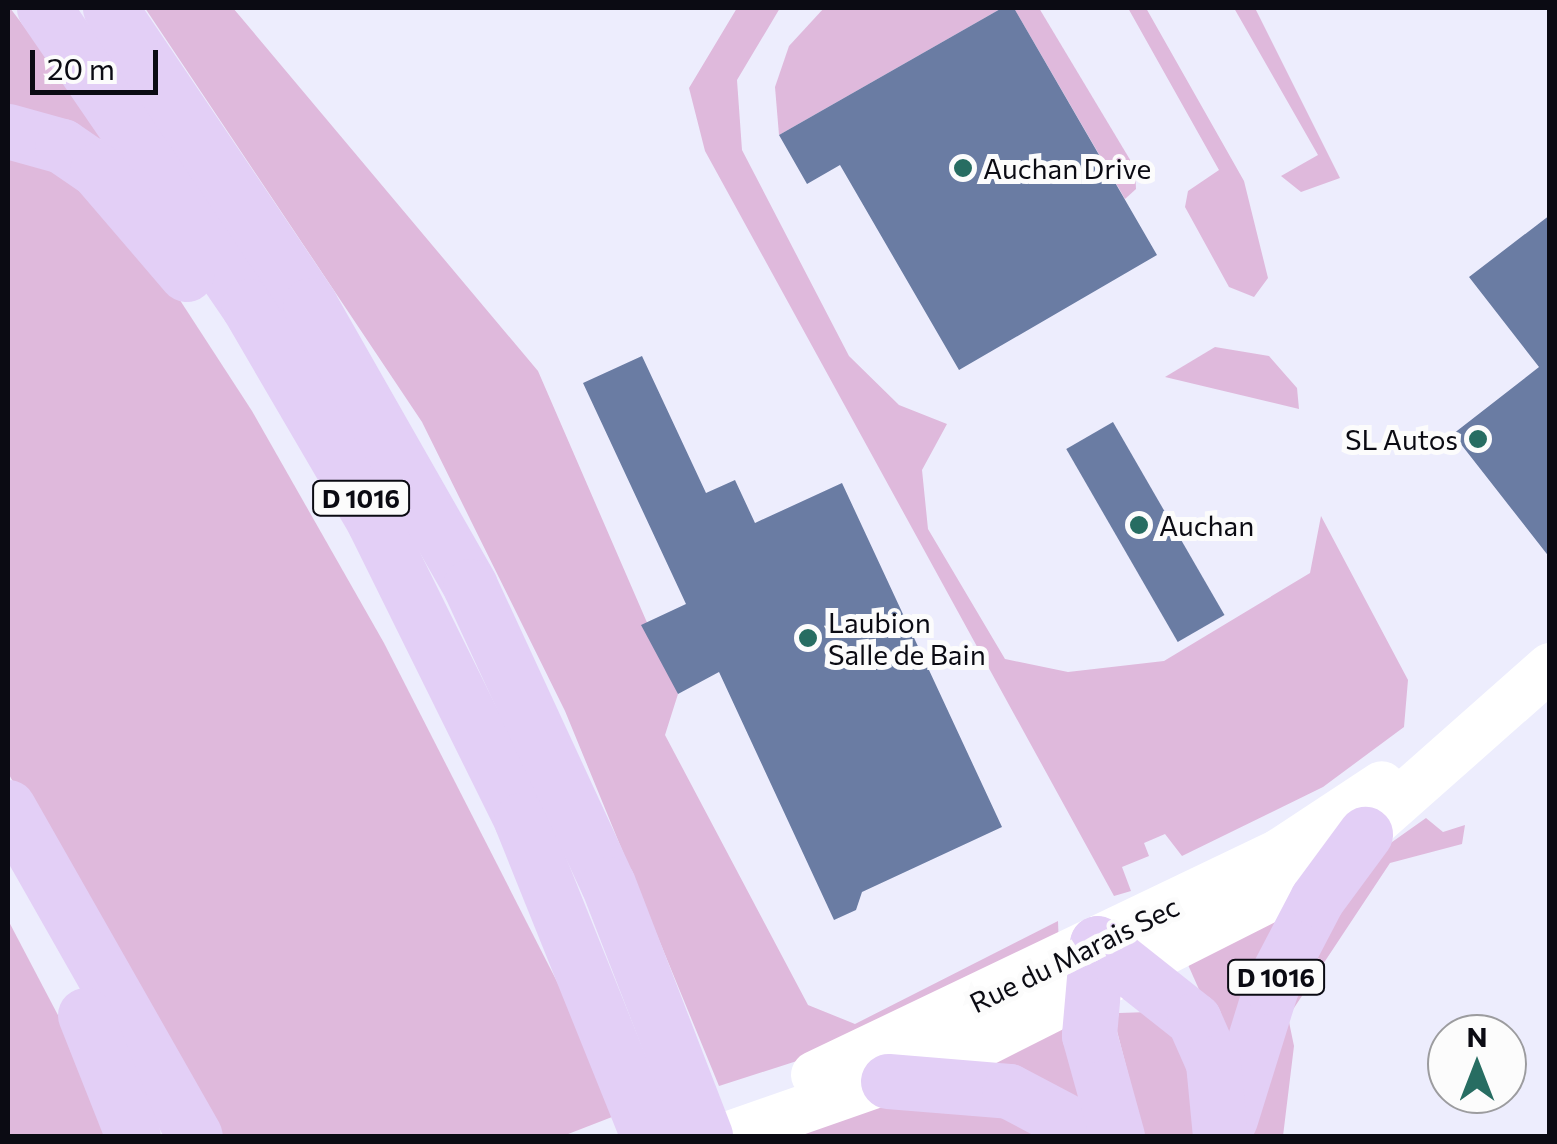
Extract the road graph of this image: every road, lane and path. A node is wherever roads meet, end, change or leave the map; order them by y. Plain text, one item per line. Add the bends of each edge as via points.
1 (44, 8) edge
2 (110, 8) edge
3 (8, 131) edge
4 (374, 522) junction
5 (1550, 667) edge
6 (1477, 723) junction
7 (8, 807) edge
8 (1365, 834) junction
9 (8, 872) edge
10 (1107, 966) junction
11 (96, 1036) junction
12 (888, 1082) junction
13 (134, 1136) edge
14 (154, 1136) edge
15 (196, 1136) edge
16 (647, 1136) edge
17 (704, 1136) edge
18 (726, 1136) edge
19 (1094, 1136) edge
20 (1117, 1136) edge
21 (1223, 1136) edge

1 - 4 highway, D 1016 via 220,263
2 - 17 highway, D 1016 via 266,234 422,496 542,734 652,993
3 - 4 highway, D 1016 via 62,146 124,194
4 - 16 highway, D 1016 via 486,742
5 - 6 street, Rue du Marais Sec
6 - 8 street, Rue du Marais Sec
6 - 10 street, Rue du Marais Sec
7 - 15 highway
8 - 10 street, Rue du Marais Sec via 1300,884
8 - 21 highway, D 1016 via 1271,987
9 - 11 highway
10 - 12 street, Rue du Marais Sec
10 - 16 street, Rue du Marais Sec
10 - 20 highway via 1094,1065
10 - 21 highway, D 1016 via 1202,1033
11 - 13 highway
11 - 14 highway
12 - 18 street, Rue du Marais Sec
12 - 19 highway via 1009,1091

